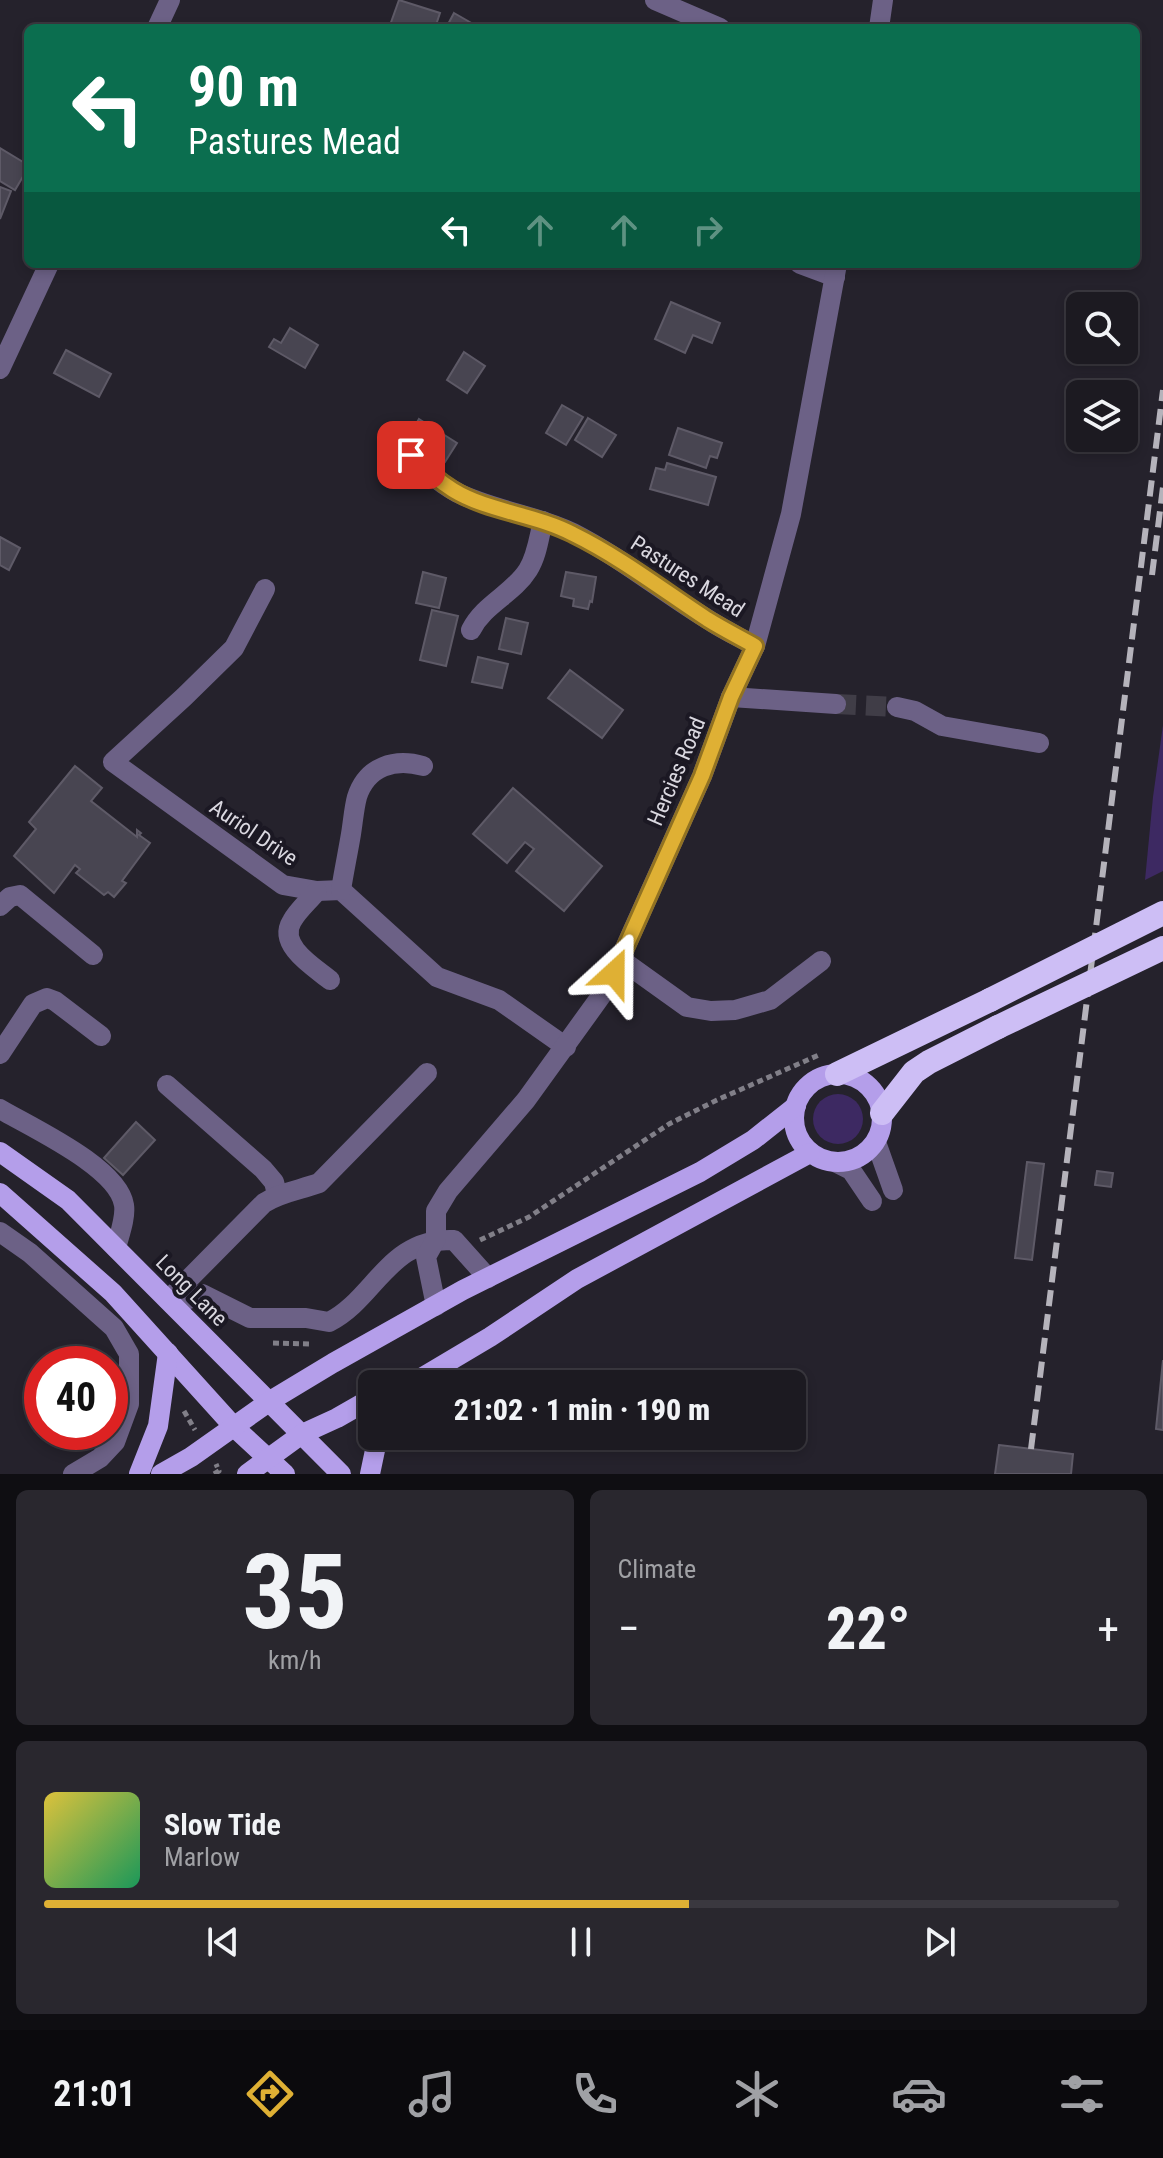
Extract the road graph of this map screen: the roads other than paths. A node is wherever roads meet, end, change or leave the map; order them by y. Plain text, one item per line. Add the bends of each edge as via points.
1 (170, 0) edge
2 (655, 0) edge
3 (883, 0) edge
4 (159, 24) edge
5 (711, 24) edge
6 (880, 24) edge
7 (47, 268) edge
8 (836, 271) edge
9 (0, 369) edge
10 (389, 433) dead end
11 (543, 521) junction
12 (265, 589) dead end
13 (471, 630) dead end
14 (755, 646) junction
15 (731, 697) junction
16 (836, 704) tunnel mouth
17 (897, 707) tunnel mouth
18 (1039, 743) dead end
19 (423, 766) dead end
20 (341, 890) junction
21 (317, 891) junction
22 (0, 906) edge
23 (1163, 913) edge
24 (1163, 948) edge
25 (93, 955) dead end
26 (620, 959) junction
27 (821, 961) dead end
28 (330, 980) dead end
29 (101, 1036) dead end
30 (566, 1047) junction
31 (0, 1054) edge
32 (427, 1073) dead end
33 (837, 1074) junction
34 (167, 1085) dead end
35 (796, 1106) junction
36 (0, 1109) edge
37 (882, 1113) junction
38 (876, 1142) junction
39 (0, 1152) edge
40 (810, 1153) junction
41 (837, 1163) junction
42 (893, 1190) dead end
43 (0, 1193) edge
44 (277, 1194) junction
45 (872, 1201) dead end
46 (0, 1232) edge
47 (436, 1239) junction
48 (116, 1248) junction
49 (488, 1278) junction
50 (170, 1302) junction
51 (436, 1306) junction
52 (130, 1312) junction
53 (114, 1328) junction
54 (168, 1353) junction
55 (435, 1370) edge
56 (270, 1401) junction
57 (358, 1406) edge
58 (235, 1428) junction
59 (302, 1434) junction
60 (375, 1450) edge
61 (269, 1457) junction
62 (73, 1474) edge
63 (139, 1474) edge
64 (161, 1474) edge
65 (247, 1474) edge
66 (285, 1474) edge
67 (341, 1474) edge
68 (370, 1474) edge

1 - 4 street
2 - 5 street
3 - 6 street
7 - 9 street
8 - 14 street, Hercies Road via 791,514
10 - 11 street, Pastures Mead via 455,491
11 - 13 street via 530,568
11 - 14 street, Pastures Mead via 573,533
12 - 21 street, Auriol Drive via 234,648 113,762 283,885
14 - 15 street, Hercies Road
15 - 16 street
15 - 26 street, Hercies Road via 702,776
17 - 18 street via 942,726
19 - 20 street via 392,763 366,781 357,797
20 - 21 street, Auriol Drive
20 - 30 street via 437,977 499,1000
21 - 28 street via 290,923 287,937
22 - 25 street via 20,895
23 - 33 highway, bridge
24 - 37 highway, bridge via 929,1062 914,1072
26 - 27 street via 687,1007 711,1011 770,1000
26 - 30 street, Hercies Road
29 - 31 street via 47,998 33,1004
30 - 47 street, Hercies Road via 448,1191 436,1211
32 - 44 street via 319,1183
33 - 35 main road via 819,1078
33 - 37 main road via 867,1085
34 - 44 street via 263,1169
35 - 40 main road via 799,1140
35 - 49 main road via 700,1172
36 - 48 street via 93,1164 118,1188 125,1207
37 - 38 main road
38 - 41 main road via 852,1161
38 - 42 street
39 - 48 main road, Long Lane via 68,1200
40 - 41 main road
40 - 55 main road via 577,1279
41 - 45 street via 851,1170
43 - 52 main road
44 - 50 street
46 - 53 street
47 - 49 street via 454,1240
47 - 50 street via 384,1269 329,1322 250,1318 202,1294
47 - 51 street, Hercies Road via 426,1257
48 - 50 main road, Long Lane
49 - 51 main road
50 - 56 main road, Long Lane
51 - 56 main road
52 - 53 street
52 - 54 main road
53 - 62 street via 129,1354 129,1404 110,1450
54 - 58 main road
54 - 63 main road via 158,1426
56 - 58 main road
56 - 59 main road, Long Lane
57 - 59 main road
58 - 61 main road
58 - 64 main road
59 - 61 main road
59 - 67 main road, Long Lane
60 - 68 main road
61 - 65 main road
61 - 66 main road

